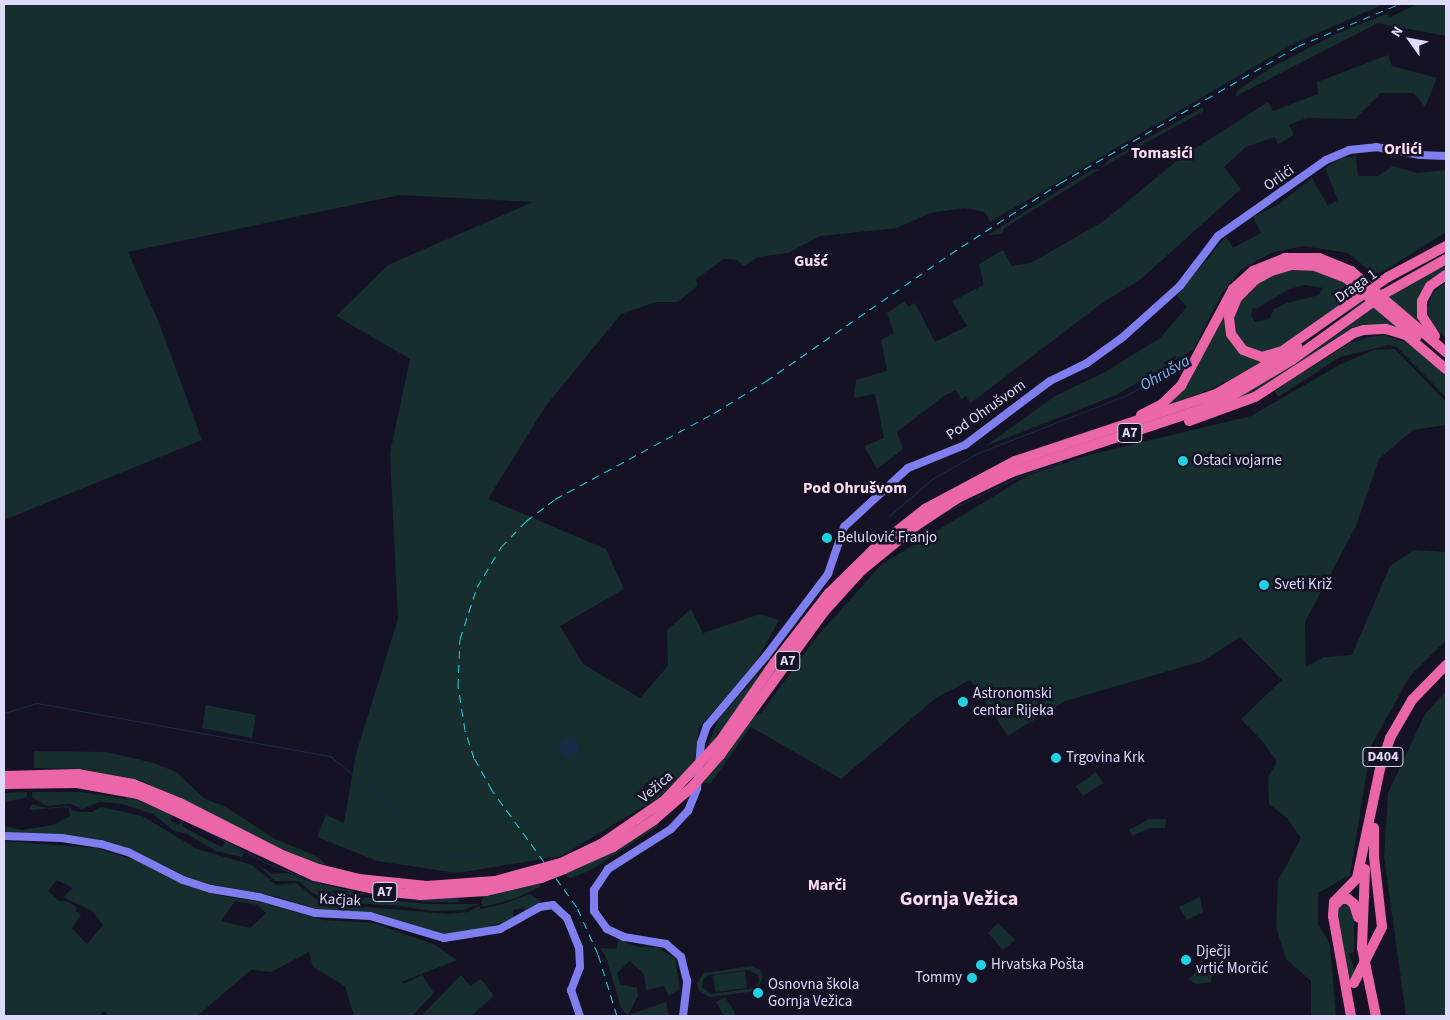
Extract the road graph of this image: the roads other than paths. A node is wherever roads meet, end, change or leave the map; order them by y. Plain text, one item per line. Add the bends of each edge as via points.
1 (1446, 156) edge
2 (1446, 246) edge
3 (1446, 250) edge
4 (1446, 259) edge
5 (1446, 275) edge
6 (1236, 292) junction
7 (1160, 304) joint
8 (1395, 312) junction
9 (1446, 347) edge
10 (1446, 352) edge
11 (1288, 354) junction
12 (1446, 364) edge
13 (1446, 369) edge
14 (961, 492) junction
15 (1446, 665) edge
16 (4, 771) edge
17 (4, 776) edge
18 (4, 784) edge
19 (4, 788) edge
20 (122, 790) junction
21 (166, 796) junction
22 (1374, 800) junction
23 (4, 836) edge
24 (1367, 841) junction
25 (562, 866) junction
26 (1333, 911) junction
27 (1360, 915) junction
28 (684, 1015) edge
29 (580, 1016) edge
30 (1351, 1016) edge
31 (1376, 1016) edge

1 - 7 street, Orlići via 1420,156 1376,147 1349,150 1333,156 1225,230 1180,286
2 - 11 highway, bridge via 1388,277
3 - 11 highway, Draga 1 / A7 via 1382,286
4 - 11 highway, Draga 1 / A7, bridge
5 - 9 highway via 1433,283 1421,311 1425,322
6 - 8 highway, bridge via 1260,276 1292,265 1326,268 1361,283
6 - 11 highway via 1229,317 1231,334 1243,350 1262,356
6 - 14 highway via 1186,377 1171,396 1152,410 1016,456 976,475
7 - 28 street, Pod Ohrušvom via 1098,356 1050,381 971,441 908,468 844,527 828,574 774,646 707,726 701,743 697,789 688,811 671,829 603,873 592,901 603,925 617,935 666,944 677,952 685,967
8 - 10 highway
8 - 12 highway
11 - 14 highway, A7 via 1241,391 1200,410 1034,463
13 - 14 highway via 1406,335 1386,329 1364,330 1245,402
14 - 25 highway, Vežica / A7, bridge via 883,541 829,593 720,740 665,800 601,844
14 - 25 highway, A7, bridge via 902,536 837,597 720,755 692,787 654,820 613,847
15 - 22 highway, D404 via 1424,685 1400,718 1385,751
16 - 21 highway via 102,773 150,786
17 - 21 highway, A7 via 87,775 133,784
18 - 20 highway, A7 via 66,782
19 - 20 highway via 52,786
20 - 25 highway, A7, bridge via 176,810 275,860 343,884 388,892 452,894 486,891 541,878
21 - 25 highway, A7, bridge via 276,852 337,874 405,885 453,886 495,881
22 - 24 highway, D404
22 - 30 highway, bridge via 1374,857 1382,927 1354,983
23 - 29 street, Kačjak via 62,838 101,844 128,852 183,880 211,889 259,897 315,913 370,916 444,938 500,929 540,908 553,906 567,918 578,948 580,967 571,990
24 - 26 highway via 1358,878 1337,896
24 - 27 highway, D404
26 - 27 highway via 1339,900 1346,898
26 - 30 highway
27 - 31 highway, D404 via 1367,981

